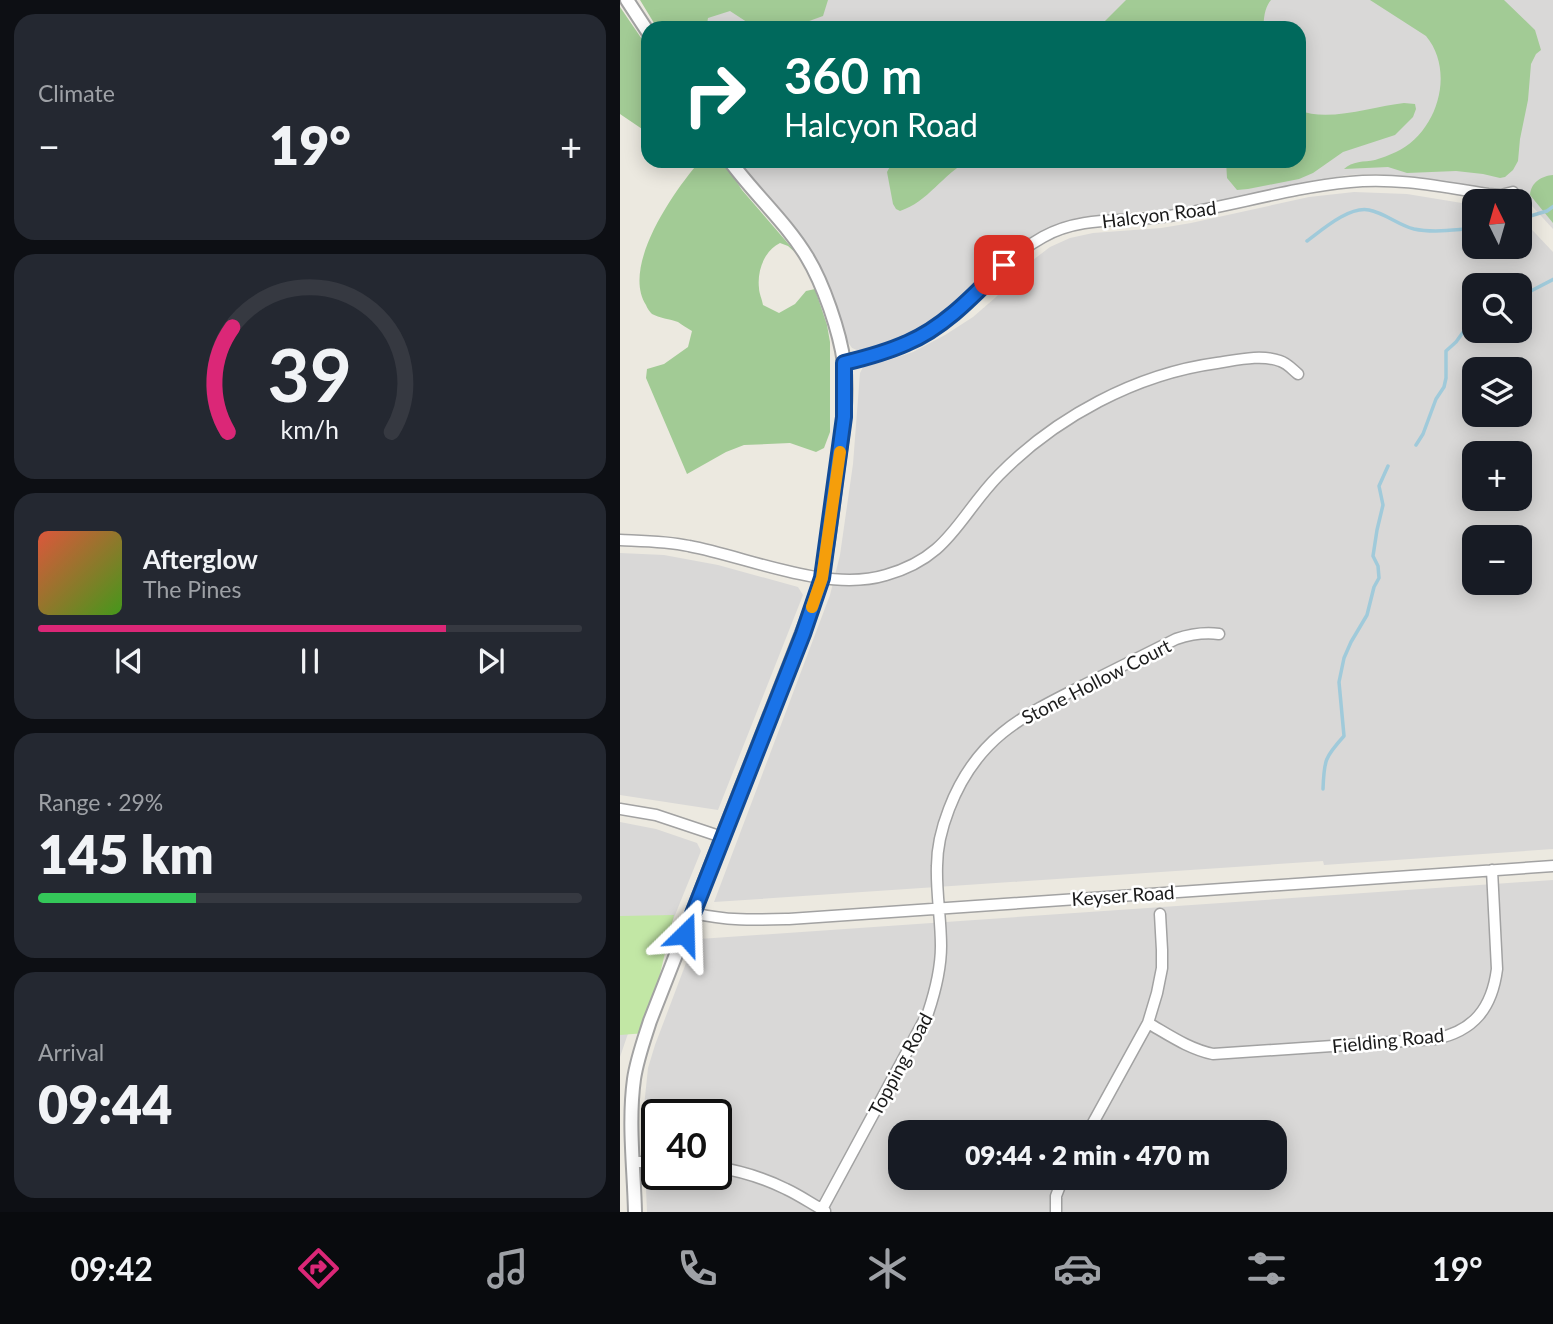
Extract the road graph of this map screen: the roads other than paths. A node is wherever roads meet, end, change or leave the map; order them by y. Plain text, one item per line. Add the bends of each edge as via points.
1 (627, 0) edge
2 (641, 21) edge
3 (736, 168) edge
4 (1462, 191) edge
5 (844, 363) junction
6 (1298, 373) dead end
7 (620, 540) edge
8 (822, 578) junction
9 (1219, 634) dead end
10 (620, 809) edge
11 (722, 837) junction
12 (1553, 866) edge
13 (1492, 870) junction
14 (939, 908) junction
15 (693, 913) junction
16 (1160, 914) dead end
17 (1148, 1023) junction
18 (1095, 1120) edge
19 (634, 1162) junction
20 (641, 1162) edge
21 (732, 1170) edge
22 (1058, 1190) edge
23 (825, 1211) edge
24 (635, 1212) edge
25 (1056, 1212) edge

1 - 2 street
3 - 5 street via 808,259 836,328
4 - 5 street, Halcyon Road via 1378,180 1350,182 1187,213 1066,227 1025,248 939,324 909,342
5 - 8 street via 844,417
6 - 8 street via 1282,362 1242,359 1176,371 1120,392 1035,442 998,476 945,542 922,561 884,576
7 - 8 street via 689,546
8 - 11 street
9 - 14 street, Stone Hollow Court via 1204,632 1176,639 1039,708 984,749 963,778 946,818 937,865
10 - 11 street
11 - 15 street
12 - 13 street, Keyser Road
13 - 14 street, Keyser Road
13 - 17 street, Fielding Road via 1495,983 1482,1013 1456,1033 1435,1039 1213,1054
14 - 15 street, Keyser Road via 761,920
14 - 23 street, Topping Road via 941,947 928,1013
15 - 19 street via 640,1051 631,1116
16 - 17 street via 1161,968
17 - 18 street
19 - 20 street
19 - 24 street
21 - 23 street via 788,1189
22 - 25 street

